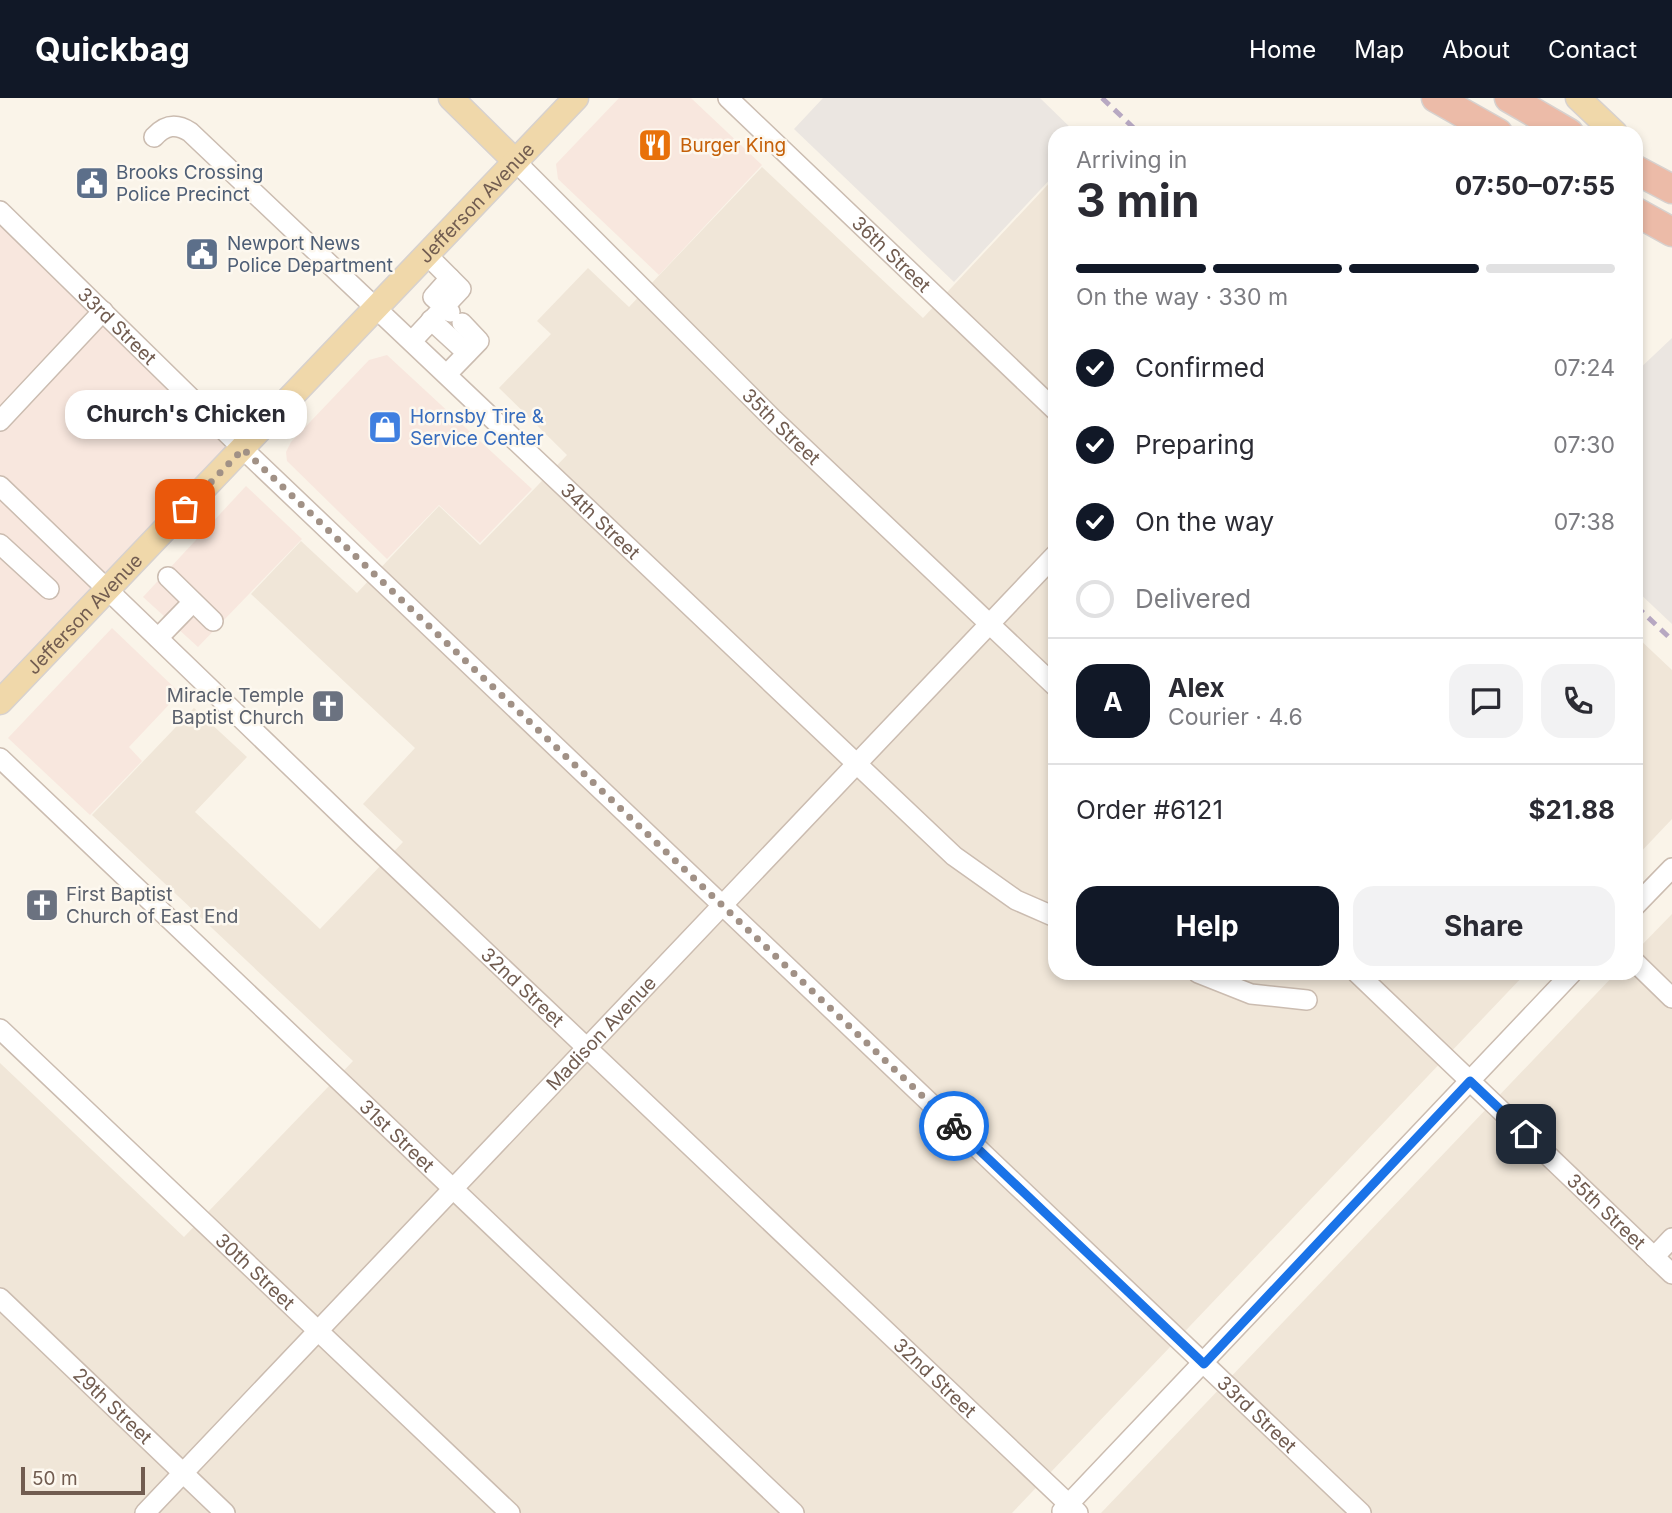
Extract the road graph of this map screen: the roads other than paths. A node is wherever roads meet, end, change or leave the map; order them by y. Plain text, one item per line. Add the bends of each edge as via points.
1 (451, 98) edge
2 (576, 98) edge
3 (728, 98) edge
4 (1436, 98) edge
5 (1509, 98) edge
6 (1578, 98) edge
7 (1486, 126) edge
8 (1557, 126) edge
9 (1608, 126) edge
10 (154, 137) dead end
11 (1643, 160) edge
12 (515, 162) junction
13 (1643, 174) edge
14 (1672, 188) edge
15 (0, 211) edge
16 (1643, 216) edge
17 (1672, 232) edge
18 (427, 255) junction
19 (377, 307) junction
20 (103, 311) junction
21 (447, 316) junction
22 (412, 341) junction
23 (467, 354) junction
24 (447, 374) junction
25 (1048, 403) edge
26 (0, 421) edge
27 (243, 449) junction
28 (4, 497) edge
29 (0, 544) edge
30 (1048, 562) edge
31 (168, 577) dead end
32 (49, 589) dead end
33 (108, 589) junction
34 (193, 602) junction
35 (213, 621) dead end
36 (990, 624) junction
37 (158, 638) junction
38 (1048, 679) edge
39 (0, 702) edge
40 (0, 758) edge
41 (856, 764) junction
42 (1672, 868) edge
43 (1643, 898) edge
44 (722, 905) junction
45 (1048, 915) edge
46 (1643, 970) edge
47 (1217, 980) edge
48 (1364, 980) edge
49 (1565, 980) edge
50 (1672, 998) edge
51 (1307, 1000) dead end
52 (0, 1029) edge
53 (588, 1047) junction
54 (1470, 1081) junction
55 (453, 1188) junction
56 (1672, 1238) edge
57 (1654, 1257) junction
58 (1672, 1274) edge
59 (0, 1298) edge
60 (318, 1331) junction
61 (1204, 1364) junction
62 (183, 1472) junction
63 (1069, 1510) edge
64 (145, 1513) edge
65 (225, 1513) edge
66 (510, 1513) edge
67 (794, 1513) edge
68 (1361, 1513) edge

1 - 12 main road
2 - 12 main road, Jefferson Avenue
3 - 25 street, 36th Street
4 - 7 highway
5 - 8 highway
6 - 9 main road
10 - 19 street, 34th Street via 168,127 190,132
11 - 14 main road
12 - 18 main road, Jefferson Avenue
12 - 36 street, 35th Street via 775,420
13 - 14 highway
15 - 20 street, 33rd Street
16 - 17 highway
18 - 19 main road, Jefferson Avenue
18 - 21 street via 450,278 433,297
19 - 22 street, 34th Street
19 - 27 main road, Jefferson Avenue
20 - 26 street
20 - 27 street, 33rd Street
21 - 22 street
21 - 23 street
21 - 23 street via 479,341
22 - 24 street, 34th Street
23 - 24 street
24 - 41 street, 34th Street
27 - 33 main road, Jefferson Avenue
27 - 44 street, 33rd Street
28 - 33 street, 32nd Street
29 - 32 street
30 - 36 street, Madison Avenue
31 - 34 street
33 - 37 street, 32nd Street
33 - 39 main road, Jefferson Avenue
34 - 35 street
34 - 37 street
36 - 38 street, 35th Street
36 - 41 street, Madison Avenue
37 - 53 street, 32nd Street
40 - 55 street, 31st Street
41 - 44 street, Madison Avenue
41 - 45 street, 34th Street via 983,880
42 - 43 street
44 - 53 street, Madison Avenue
44 - 61 street, 33rd Street
46 - 50 street
47 - 51 street via 1251,993
48 - 54 street, 35th Street
49 - 54 street
52 - 60 street, 30th Street
53 - 55 street, Madison Avenue
53 - 63 street, 32nd Street
54 - 57 street, 35th Street
54 - 61 street
55 - 60 street, Madison Avenue
55 - 67 street, 31st Street
56 - 57 street
57 - 58 street, 35th Street
59 - 62 street, 29th Street
60 - 62 street, Madison Avenue
60 - 66 street, 30th Street
61 - 63 street
61 - 68 street, 33rd Street
62 - 64 street, Madison Avenue
62 - 65 street, 29th Street

